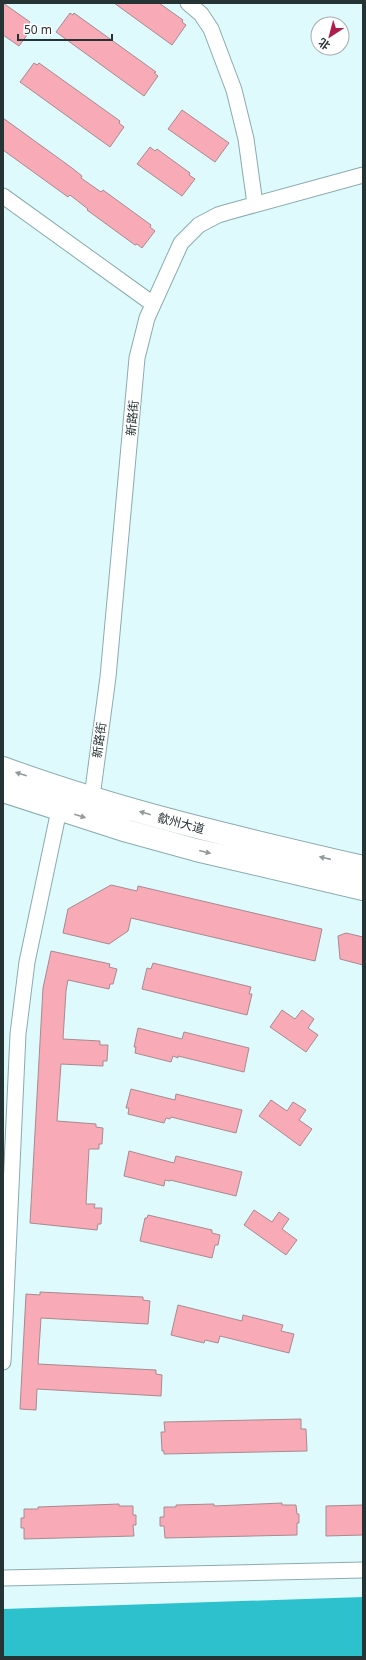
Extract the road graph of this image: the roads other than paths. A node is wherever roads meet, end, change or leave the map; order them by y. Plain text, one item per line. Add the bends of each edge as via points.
1 (188, 3) edge
2 (363, 175) edge
3 (3, 196) edge
4 (255, 204) junction
5 (153, 304) junction
6 (3, 768) edge
7 (3, 791) edge
8 (92, 797) junction
9 (59, 810) junction
10 (363, 867) edge
11 (363, 889) edge
12 (3, 1362) edge
13 (363, 1570) edge
14 (3, 1578) edge

1 - 4 street via 201,14 211,29 232,84 246,139
2 - 4 street, 新路街
3 - 5 street
4 - 5 street, 新路街 via 218,215 199,225 189,234 181,243
5 - 8 street, 新路街 via 137,358 108,677
8 -> 6 highway, 歙州大道
7 - 9 highway, 歙州大道
10 -> 8 highway, 歙州大道 via 202,829
9 -> 11 highway, 歙州大道 via 196,850
9 - 12 street via 27,962 18,1034
13 - 14 street

